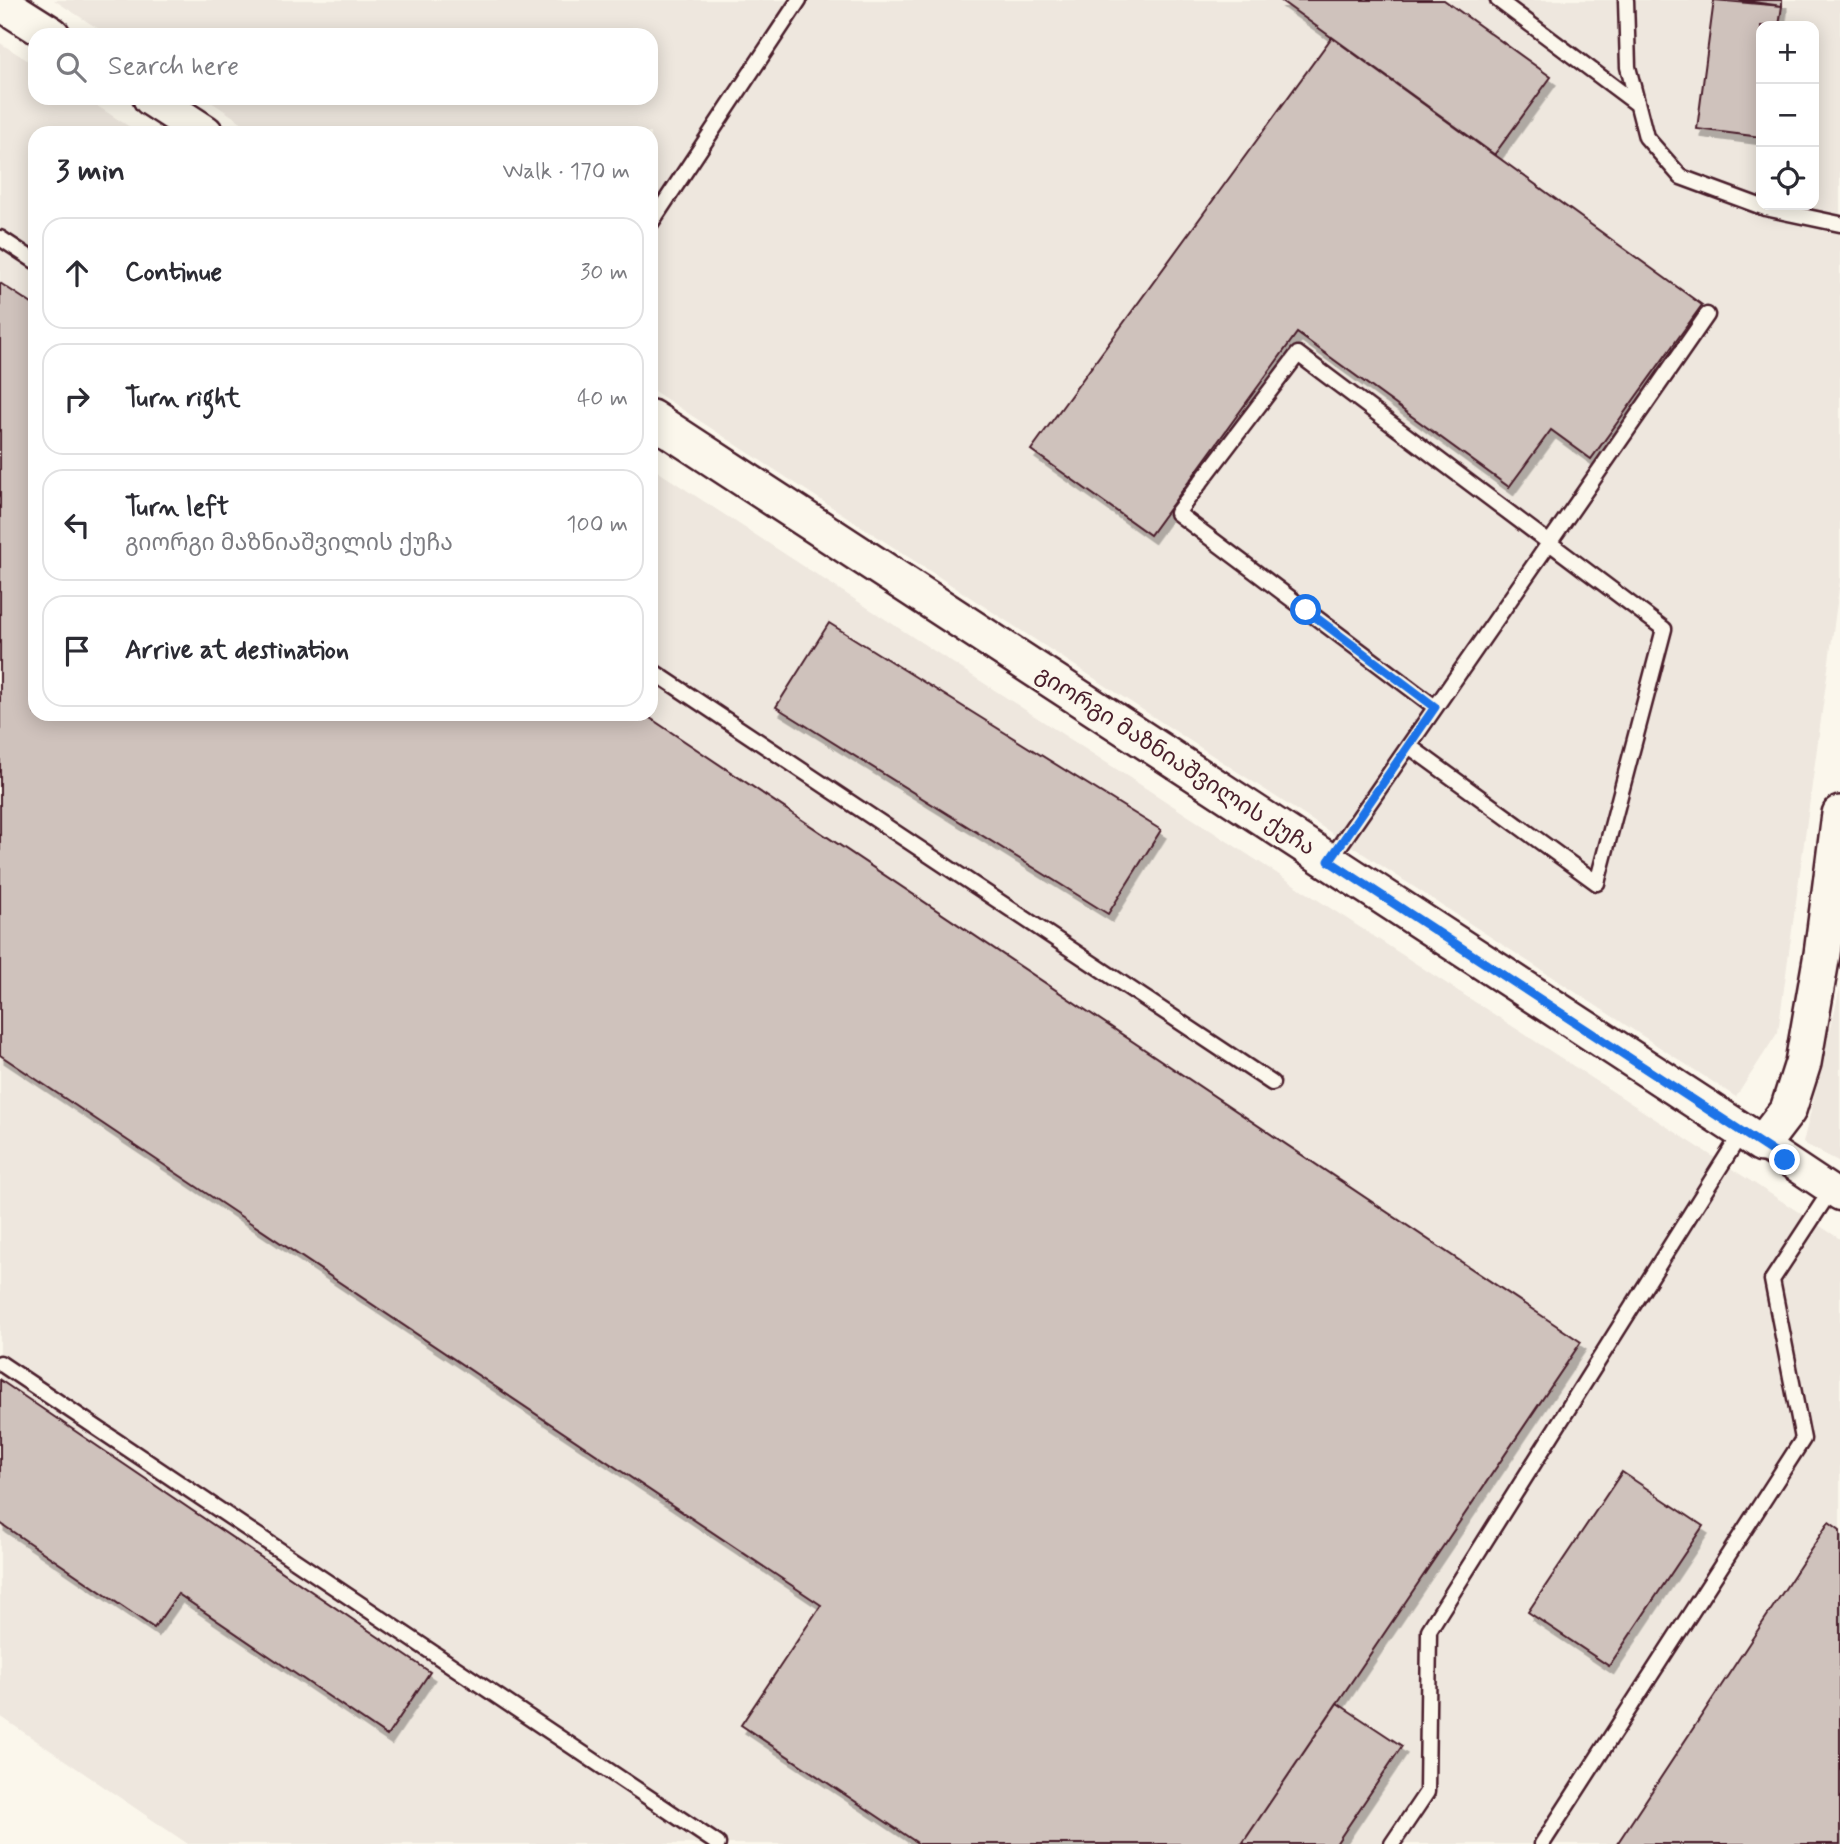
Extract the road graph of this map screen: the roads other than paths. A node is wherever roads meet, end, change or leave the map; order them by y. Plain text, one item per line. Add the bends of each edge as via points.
1 (799, 0) edge
2 (1498, 0) edge
3 (1626, 0) edge
4 (0, 2) edge
5 (41, 28) edge
6 (1637, 103) junction
7 (162, 105) edge
8 (194, 126) edge
9 (658, 212) edge
10 (1840, 224) edge
11 (0, 238) edge
12 (28, 256) edge
13 (1707, 315) dead end
14 (658, 423) edge
15 (1549, 542) junction
16 (658, 675) edge
17 (1435, 707) junction
18 (1409, 746) junction
19 (1840, 814) edge
20 (1329, 861) junction
21 (1831, 955) edge
22 (1272, 1083) dead end
23 (1752, 1138) junction
24 (1835, 1193) edge
25 (0, 1363) edge
26 (718, 1844) edge
27 (1392, 1844) edge
28 (1542, 1844) edge

1 - 9 lane
2 - 6 lane
3 - 6 lane via 1628,67
4 - 5 street
6 - 10 lane via 1646,137 1681,177 1765,208
7 - 8 street
11 - 12 lane
13 - 15 lane
14 - 20 street, გიორგი მაზნიაშვილის ქუჩა
15 - 17 lane
15 - 17 lane via 1298,354 1177,513
15 - 18 lane via 1664,629 1597,883
16 - 22 lane
17 - 18 lane
18 - 20 lane
19 - 21 street
20 - 23 street, გიორგი მაზნიაშვილის ქუჩა
21 - 23 street via 1788,1110
23 - 24 street, გიორგი მაზნიაშვილის ქუჩა
23 - 27 lane via 1429,1630 1427,1792
24 - 28 lane via 1772,1280 1803,1439
25 - 26 lane

